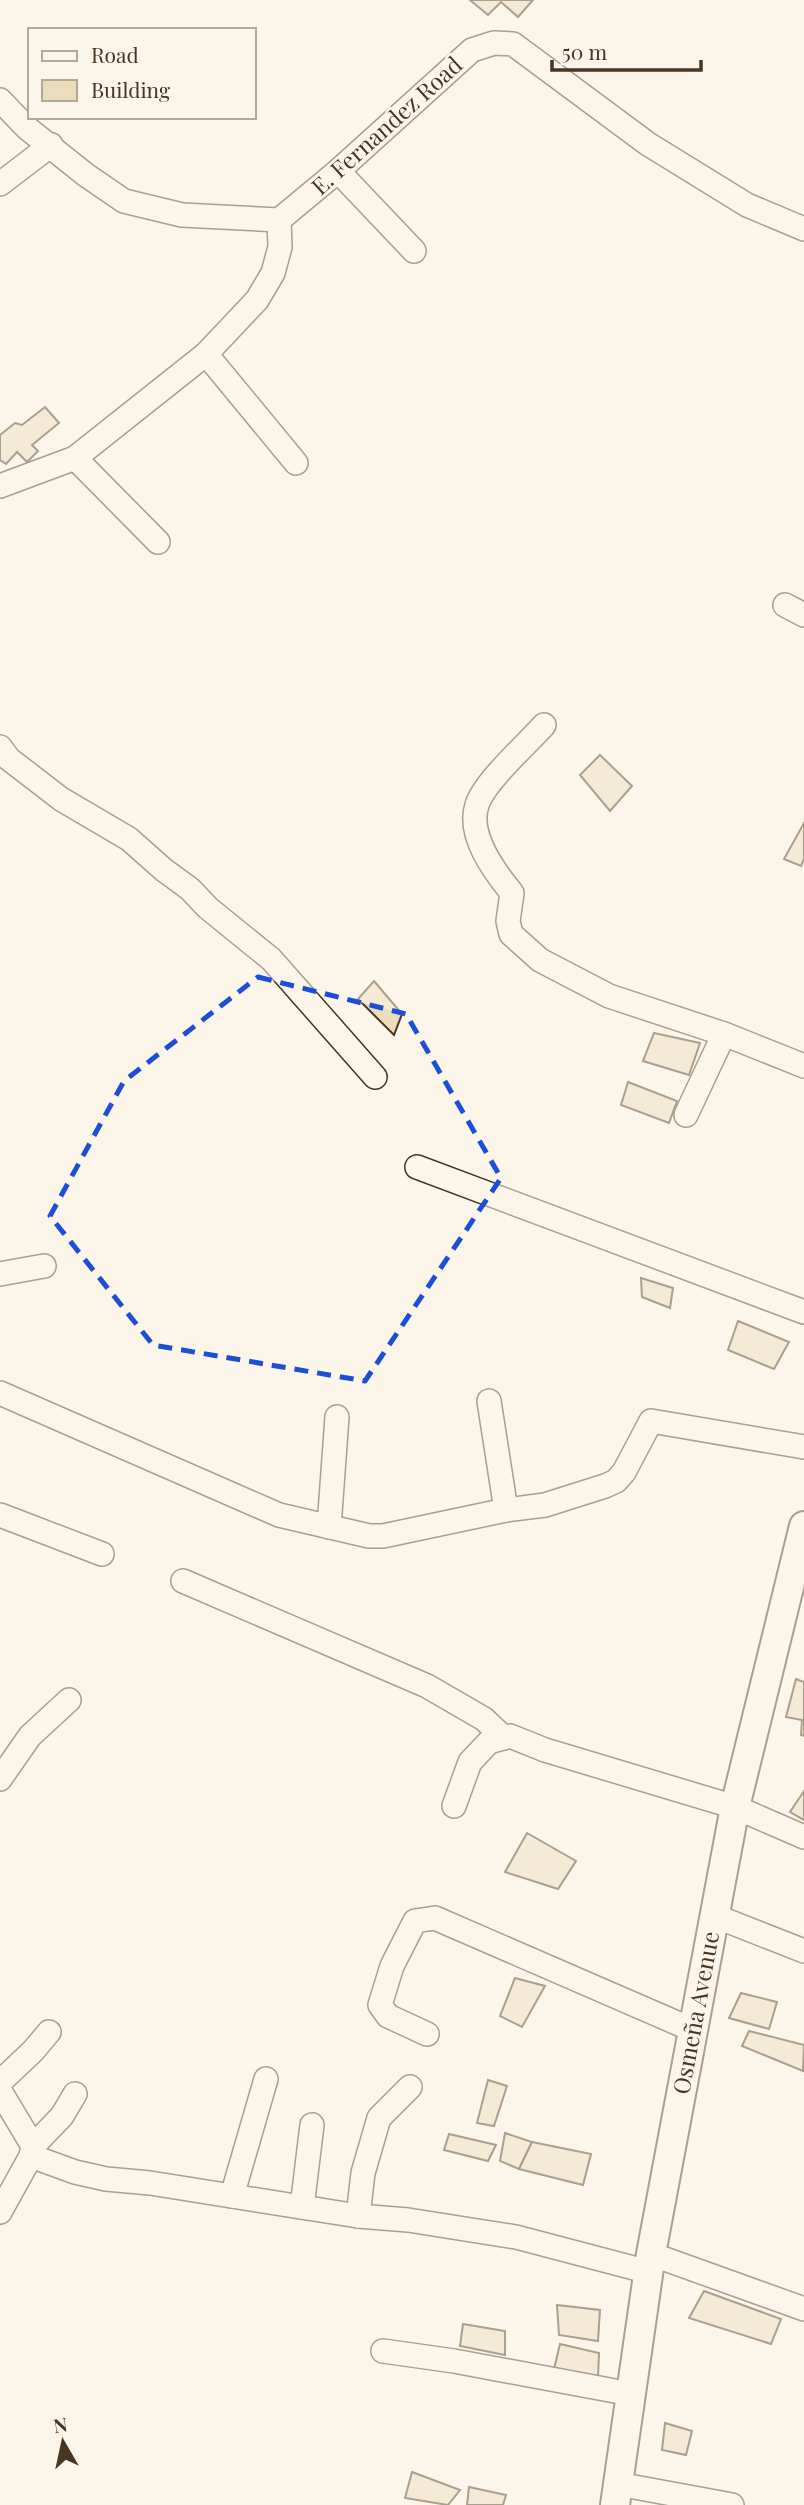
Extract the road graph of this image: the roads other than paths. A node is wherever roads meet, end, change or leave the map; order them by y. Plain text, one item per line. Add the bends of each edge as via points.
1 (0, 100) edge
2 (51, 145) junction
3 (338, 171) junction
4 (0, 184) edge
5 (279, 220) junction
6 (804, 229) edge
7 (414, 251) dead end
8 (206, 354) junction
9 (75, 458) junction
10 (296, 463) dead end
11 (0, 486) edge
12 (158, 542) dead end
13 (544, 725) dead end
14 (0, 747) edge
15 (724, 1034) junction
16 (804, 1066) edge
17 (375, 1077) dead end
18 (686, 1115) dead end
19 (416, 1167) dead end
20 (44, 1266) dead end
21 (0, 1274) edge
22 (804, 1312) edge
23 (0, 1393) edge
24 (489, 1401) dead end
25 (337, 1417) dead end
26 (804, 1447) edge
27 (506, 1510) junction
28 (0, 1515) edge
29 (804, 1526) edge
30 (329, 1527) junction
31 (102, 1555) dead end
32 (798, 1575) edge
33 (183, 1581) dead end
34 (69, 1700) dead end
35 (504, 1738) junction
36 (0, 1779) edge
37 (454, 1806) dead end
38 (735, 1807) junction
39 (804, 1837) edge
40 (715, 1916) junction
41 (804, 1951) edge
42 (693, 2030) junction
43 (49, 2032) dead end
44 (427, 2034) dead end
45 (266, 2079) dead end
46 (0, 2082) edge
47 (410, 2087) dead end
48 (0, 2091) edge
49 (75, 2094) dead end
50 (312, 2125) dead end
51 (32, 2151) junction
52 (232, 2196) junction
53 (302, 2207) junction
54 (0, 2212) edge
55 (358, 2216) junction
56 (650, 2263) junction
57 (803, 2307) edge
58 (383, 2351) dead end
59 (631, 2394) junction
60 (616, 2495) edge
61 (732, 2505) edge

1 - 2 street
2 - 4 street
2 - 5 street via 124,201 182,215
3 - 5 street, E. Fernandez Road
3 - 6 street, E. Fernandez Road via 472,50 494,43 513,44 648,144 747,205
3 - 7 street
5 - 8 street via 280,247 257,300
8 - 9 street
8 - 10 street
9 - 11 street
9 - 12 street
13 - 15 street via 477,804 476,830 482,846 495,873 512,893 511,933 540,960 609,996
14 - 17 street via 61,799 129,839 271,959
15 - 16 street
15 - 18 street
19 - 22 street
20 - 21 street
23 - 30 street via 279,1515
24 - 27 street
25 - 30 street
26 - 27 street via 651,1421 616,1481 545,1505
27 - 30 street via 383,1536
28 - 31 street
29 - 32 main road, Osmeña Avenue
32 - 38 main road, Osmeña Avenue
33 - 35 street via 427,1686 484,1718
34 - 36 street via 30,1736
35 - 37 street via 489,1742 470,1762
35 - 38 street via 510,1736
38 - 39 street
38 - 40 main road, Osmeña Avenue
40 - 41 street
40 - 42 main road, Osmeña Avenue
42 - 44 street via 435,1918 415,1921 392,1966 380,2005 388,2016
42 - 56 main road, Osmeña Avenue
43 - 46 street
45 - 52 street
47 - 55 street via 379,2118 363,2173
48 - 51 street
49 - 51 street
50 - 53 street
51 - 52 street via 75,2172 106,2179
51 - 54 street
52 - 53 street
53 - 55 street
55 - 56 street via 516,2237
56 - 57 street
56 - 59 main road, Osmeña Avenue
58 - 59 street
59 - 60 main road, Osmeña Avenue
60 - 61 street

